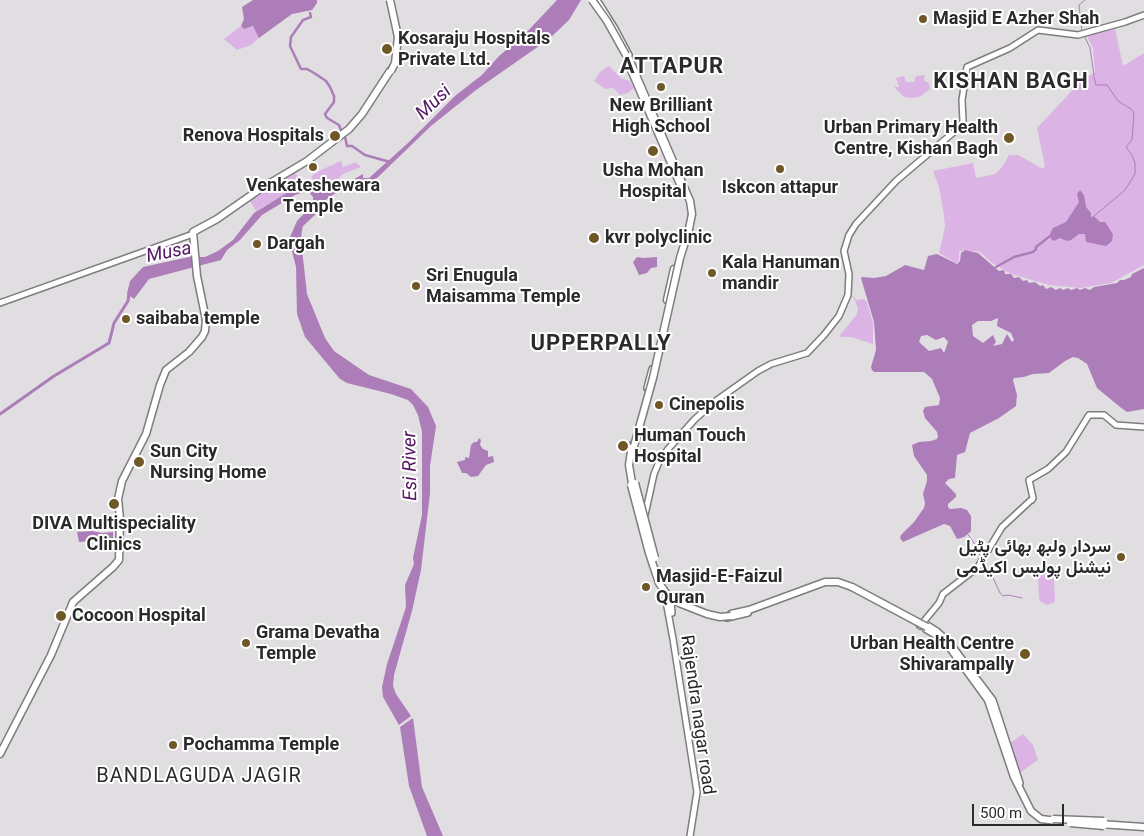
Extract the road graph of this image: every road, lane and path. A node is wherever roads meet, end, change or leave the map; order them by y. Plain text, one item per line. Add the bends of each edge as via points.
1 (390, 0) edge
2 (594, 0) edge
3 (1144, 15) edge
4 (390, 73) junction
5 (688, 228) junction
6 (194, 235) junction
7 (198, 274) junction
8 (670, 298) junction
9 (0, 302) edge
10 (650, 385) junction
11 (1144, 428) edge
12 (631, 452) junction
13 (645, 515) dead end
14 (658, 577) junction
15 (670, 600) junction
16 (921, 625) junction
17 (0, 754) edge
18 (0, 758) edge
19 (1053, 819) junction
20 (1144, 827) edge
21 (691, 836) edge

1 - 4 main road via 397,27
1 - 4 highway, bridge via 398,37 395,63
2 - 5 highway, bridge via 624,48 687,195 692,211
2 - 5 main road via 621,40 638,75 690,201 692,211
3 - 13 main road via 1082,34 1038,30 1010,48 967,67 961,126 896,181 849,234 844,251 849,274 848,294 839,316 807,353 758,371 708,406 686,428 668,449 654,474
4 - 6 highway via 349,129 307,161 254,192
4 - 6 highway via 350,130 306,164
5 - 8 main road
5 - 8 highway, bridge via 678,252
5 - 8 highway, bridge via 675,293
5 - 14 highway, bridge via 630,458 631,481
6 - 7 highway
6 - 9 main road
7 - 17 highway via 205,331 189,352 166,370 146,434 122,481 118,499 119,560 72,602 51,655
7 - 18 highway via 208,331 191,354 166,374 146,440 122,485 121,562 75,602 52,659
8 - 10 main road via 663,316
8 - 10 main road via 668,323
10 - 12 main road
10 - 12 main road via 642,404
11 - 16 main road via 1117,425 1104,415 1091,414 1066,452 1048,469 1029,480 1033,498 1006,522 978,567 943,594
12 - 14 highway, bridge via 628,467
12 - 15 main road via 636,492 659,576
12 - 15 main road via 630,478 662,590
14 - 19 highway, bridge via 666,593 676,602 720,617 750,611 822,584 838,583 867,595 934,633 950,648 990,703 1014,777 1029,809 1039,818
15 - 16 main road via 716,618 725,618 836,584
15 - 16 main road via 724,614 832,579 868,592
15 - 21 main road, Rajendra nagar road via 699,790
16 - 20 main road via 948,646 988,702 1013,778 1033,815 1045,820
19 - 20 highway, bridge
19 - 20 highway, bridge

